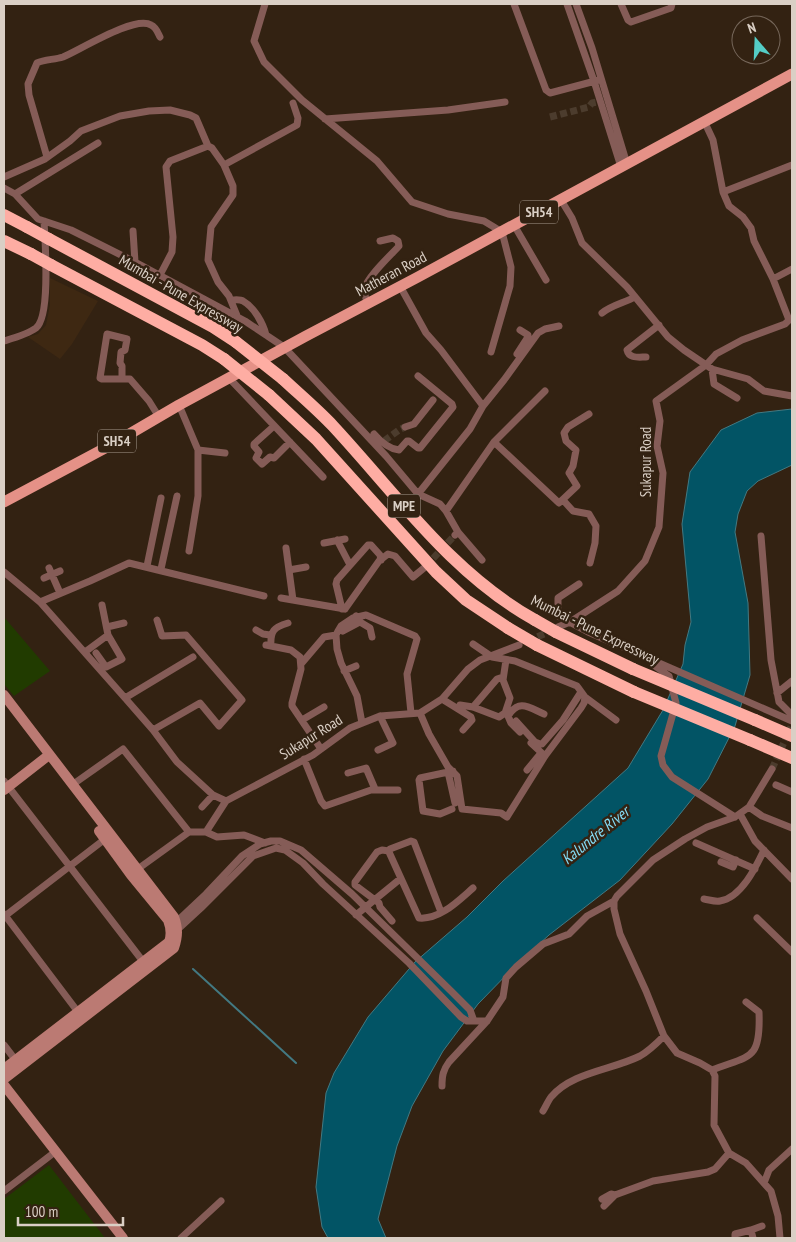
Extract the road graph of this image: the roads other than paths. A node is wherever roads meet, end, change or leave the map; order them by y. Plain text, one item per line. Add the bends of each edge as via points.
1 (265, 4) edge
2 (514, 4) edge
3 (567, 4) edge
4 (576, 4) edge
5 (621, 4) edge
6 (672, 4) edge
7 (160, 37) dead end
8 (792, 74) edge
9 (598, 80) junction
10 (505, 102) dead end
11 (293, 103) dead end
12 (324, 119) junction
13 (705, 122) junction
14 (98, 143) dead end
15 (208, 146) junction
16 (48, 157) junction
17 (224, 165) junction
18 (792, 165) edge
19 (624, 166) junction
20 (4, 177) edge
21 (4, 188) edge
22 (723, 192) junction
23 (15, 194) junction
24 (562, 200) junction
25 (4, 215) edge
26 (44, 221) junction
27 (514, 225) junction
28 (133, 231) dead end
29 (502, 232) junction
30 (4, 240) edge
31 (380, 241) dead end
32 (135, 262) junction
33 (792, 269) edge
34 (160, 275) junction
35 (773, 279) junction
36 (546, 280) dead end
37 (400, 286) junction
38 (635, 297) junction
39 (231, 300) junction
40 (368, 303) junction
41 (602, 313) dead end
42 (238, 318) junction
43 (791, 320) edge
44 (659, 325) junction
45 (559, 326) dead end
46 (520, 330) dead end
47 (266, 335) junction
48 (4, 341) edge
49 (526, 345) junction
50 (284, 348) junction
51 (490, 352) dead end
52 (646, 357) dead end
53 (518, 358) junction
54 (510, 365) dead end
55 (710, 368) junction
56 (720, 375) dead end
57 (418, 376) dead end
58 (229, 378) junction
59 (122, 379) junction
60 (544, 391) dead end
61 (792, 396) edge
62 (737, 398) dead end
63 (434, 400) dead end
64 (179, 405) junction
65 (483, 406) junction
66 (589, 414) dead end
67 (159, 417) junction
68 (274, 426) junction
69 (405, 428) tunnel mouth
70 (374, 434) dead end
71 (290, 442) junction
72 (494, 442) junction
73 (382, 444) junction
74 (198, 450) junction
75 (225, 453) dead end
76 (199, 458) junction
77 (191, 461) dead end
78 (323, 477) dead end
79 (418, 494) junction
80 (177, 496) dead end
81 (161, 498) dead end
82 (563, 500) junction
83 (4, 502) edge
84 (446, 511) junction
85 (761, 536) dead end
86 (345, 539) dead end
87 (337, 540) junction
88 (324, 543) dead end
89 (286, 548) dead end
90 (189, 551) dead end
91 (381, 560) junction
92 (482, 560) dead end
93 (590, 563) dead end
94 (350, 565) junction
95 (148, 566) junction
96 (306, 567) dead end
97 (424, 568) tunnel mouth
98 (161, 569) junction
99 (289, 570) junction
100 (50, 571) junction
101 (60, 571) dead end
102 (4, 572) edge
103 (44, 578) dead end
104 (579, 584) dead end
105 (60, 593) junction
106 (264, 596) dead end
107 (281, 598) dead end
108 (293, 600) junction
109 (40, 602) junction
110 (102, 605) dead end
111 (344, 609) junction
112 (356, 619) junction
113 (157, 620) dead end
114 (570, 622) junction
115 (124, 623) dead end
116 (288, 623) dead end
117 (256, 630) dead end
118 (557, 630) junction
119 (108, 631) junction
120 (270, 635) junction
121 (339, 636) junction
122 (372, 637) dead end
123 (474, 644) dead end
124 (519, 645) tunnel mouth
125 (84, 652) junction
126 (96, 653) dead end
127 (641, 656) junction
128 (193, 657) dead end
129 (492, 657) junction
130 (506, 660) junction
131 (301, 664) junction
132 (356, 666) dead end
133 (349, 676) junction
134 (503, 677) junction
135 (792, 680) edge
136 (358, 688) dead end
137 (778, 692) junction
138 (583, 694) junction
139 (4, 695) edge
140 (125, 698) junction
141 (442, 699) junction
142 (460, 705) dead end
143 (7, 707) edge
144 (324, 707) dead end
145 (474, 708) junction
146 (411, 714) junction
147 (544, 714) dead end
148 (792, 715) edge
149 (380, 716) junction
150 (420, 717) junction
151 (302, 720) junction
152 (616, 720) dead end
153 (516, 721) dead end
154 (362, 723) junction
155 (792, 727) edge
156 (153, 730) junction
157 (463, 730) dead end
158 (321, 749) junction
159 (378, 750) dead end
160 (543, 754) junction
161 (47, 757) junction
162 (792, 758) edge
163 (304, 760) junction
164 (772, 769) tunnel mouth
165 (528, 770) dead end
166 (450, 772) junction
167 (348, 773) dead end
168 (72, 784) junction
169 (776, 784) dead end
170 (5, 786) edge
171 (375, 789) junction
172 (398, 790) dead end
173 (792, 792) edge
174 (213, 795) junction
175 (226, 802) junction
176 (202, 807) dead end
177 (749, 807) junction
178 (738, 815) junction
179 (792, 828) edge
180 (189, 832) junction
181 (206, 832) junction
182 (105, 839) junction
183 (265, 843) junction
184 (696, 843) dead end
185 (389, 850) junction
186 (764, 850) junction
187 (736, 860) junction
188 (721, 862) dead end
189 (69, 866) junction
190 (755, 869) junction
191 (134, 872) junction
192 (400, 879) junction
193 (792, 879) edge
194 (473, 888) dead end
195 (375, 899) junction
196 (704, 899) dead end
197 (614, 901) junction
198 (365, 907) junction
199 (441, 912) junction
200 (356, 914) junction
201 (4, 915) edge
202 (757, 918) dead end
203 (392, 921) dead end
204 (174, 928) junction
205 (792, 952) edge
206 (146, 965) junction
207 (746, 1002) dead end
208 (78, 1012) junction
209 (471, 1019) junction
210 (487, 1021) junction
211 (664, 1036) junction
212 (4, 1045) edge
213 (18, 1063) junction
214 (4, 1069) edge
215 (712, 1070) junction
216 (4, 1079) edge
217 (4, 1085) edge
218 (442, 1086) dead end
219 (4, 1093) edge
220 (543, 1111) dead end
221 (792, 1149) edge
222 (729, 1153) junction
223 (51, 1155) junction
224 (764, 1183) junction
225 (4, 1190) edge
226 (221, 1201) dead end
227 (603, 1202) dead end
228 (762, 1226) dead end
229 (751, 1230) junction
230 (114, 1238) edge
231 (123, 1238) edge
232 (181, 1238) edge
233 (735, 1238) edge
234 (752, 1238) edge
235 (780, 1238) edge

1 - 12 street via 254,41 264,62
2 - 9 street via 546,90 550,93
3 - 9 street
4 - 9 street
5 - 6 street via 631,22 671,8
7 - 16 street via 151,24 135,24 62,57 37,63 28,84 29,95
8 - 13 main road, Matheran Road / SH54
9 - 19 street
9 - 19 street via 599,104
10 - 12 street via 448,110
11 - 17 street via 297,125
12 - 29 street via 376,161 412,202 484,221
13 - 19 main road, Matheran Road / SH54
13 - 22 street via 713,140
14 - 23 street
15 - 16 street via 196,118 170,110 149,111 120,116 81,130
15 - 17 street
15 - 34 street via 170,161 166,167 173,237 172,252
16 - 20 street
17 - 39 street via 234,195 211,227 208,260
18 - 22 street
19 - 24 main road, Matheran Road / SH54
21 - 23 street
22 - 35 street via 729,206 751,228
23 - 26 street via 38,219
24 - 27 main road, Matheran Road / SH54
24 - 38 street via 582,243
25 - 118 highway, Mumbai - Pune Expressway / MPE, bridge via 236,342 283,379 332,425 451,557 480,583
26 - 32 street via 71,230
26 - 48 street via 47,274 41,321 35,329
27 - 29 main road, Matheran Road / SH54
27 - 36 street
28 - 32 street
29 - 37 main road, Matheran Road / SH54
29 - 51 street via 511,276
30 - 162 highway, MPE, bridge via 224,359 316,439 436,572 466,600 508,628 610,682
31 - 40 street via 393,238 399,246 366,283 364,290
32 - 34 street
33 - 35 street
34 - 42 street
35 - 43 street
37 - 40 main road, Matheran Road / SH54
37 - 65 street via 426,333
38 - 41 street
38 - 44 street
39 - 42 street
39 - 47 street via 245,302 264,327
40 - 50 main road, Matheran Road / SH54
42 - 47 street
43 - 55 street via 716,354
44 - 52 street via 627,350 634,357
44 - 55 street via 674,341
45 - 49 street via 538,332
46 - 49 street via 528,335
47 - 50 street
49 - 53 street
50 - 58 main road, Matheran Road / SH54
50 - 73 street
53 - 54 street
53 - 65 street
55 - 56 street
55 - 61 street via 748,379 764,391
55 - 62 street via 714,384
55 - 114 street, Sukapur Road via 656,401 660,421 657,446 663,473 659,526 644,561 618,591
57 - 73 street via 453,407 420,448 409,441 399,450
58 - 64 main road, Matheran Road / SH54
58 - 68 street
59 - 59 street via 100,378 106,334 127,339 125,350 121,352
59 - 67 street via 130,379
60 - 72 street
63 - 69 street via 414,424
64 - 67 main road, Matheran Road / SH54
64 - 74 street
65 - 79 street via 470,429
66 - 82 street via 564,433 566,441 576,450 569,473 577,486
67 - 83 main road, Matheran Road / SH54
68 - 71 street
68 - 71 street via 254,444 259,452 256,458 262,464 270,457 274,458
70 - 73 street
71 - 78 street
72 - 82 street via 559,503
72 - 84 street
73 - 79 street
74 - 75 street
74 - 76 street
76 - 77 street
76 - 90 street via 198,496
79 - 84 street via 440,504
80 - 98 street
81 - 95 street
82 - 93 street via 573,511 589,514 596,526
84 - 92 street via 456,533
85 - 137 street via 771,660
86 - 87 street
87 - 88 street
87 - 94 street
89 - 99 street
91 - 94 street via 380,555 368,545
91 - 97 street via 388,554 395,556 413,577
91 - 111 street
94 - 111 street via 336,584
95 - 98 street
95 - 105 street via 125,564
96 - 99 street
98 - 106 street
99 - 108 street
100 - 101 street
100 - 103 street
100 - 105 street
102 - 109 street
104 - 114 street via 558,598 558,616
105 - 109 street
107 - 108 street
108 - 111 street
109 - 125 street
110 - 119 street
111 - 112 street
112 - 121 street via 341,626
112 - 122 street via 370,628
112 - 146 street via 366,615 417,639 407,674
113 - 156 street via 162,636 186,635 242,700 220,726 200,703
114 - 118 street, Sukapur Road
114 - 127 street
115 - 119 street
116 - 120 street
117 - 120 street
118 - 155 highway, Mumbai - Pune Expressway / MPE, bridge via 633,668 755,720
119 - 125 street
119 - 126 street via 122,659 106,668
120 - 131 street via 269,645 297,653
121 - 131 street via 324,638
121 - 133 street via 336,649
123 - 129 street
124 - 129 street, Sukapur Road
125 - 140 street
127 - 155 street via 771,711
127 - 178 street via 669,676 676,703 661,756 663,765 672,777
128 - 140 street
129 - 130 street
129 - 141 street, Sukapur Road via 480,660 468,669
130 - 134 street
130 - 138 street via 577,686
131 - 151 street via 292,702
132 - 133 street
133 - 136 street
133 - 154 street
134 - 145 street via 497,679
134 - 145 street via 510,698 505,714 499,717
135 - 137 street
137 - 148 street via 780,702
138 - 152 street
138 - 153 street via 542,744 535,742
138 - 160 street via 581,708
139 - 143 street
140 - 156 street
141 - 150 street, Sukapur Road
141 - 157 street via 471,717
142 - 145 street
143 - 161 street
144 - 151 street
146 - 149 street, Sukapur Road
146 - 150 street, Sukapur Road
147 - 160 street via 520,705 514,707 508,716 511,723
149 - 154 street, Sukapur Road
149 - 159 street via 393,742
150 - 166 street
151 - 158 street
154 - 158 street, Sukapur Road
156 - 174 street via 176,762
158 - 163 street, Sukapur Road
160 - 165 street
160 - 166 street via 507,818 501,813 462,809 456,776
161 - 168 street
161 - 170 street
161 - 182 street
163 - 171 street via 325,806
163 - 175 street, Sukapur Road
164 - 177 street
166 - 166 street via 420,778 423,811 440,814 454,806
167 - 171 street via 366,768
168 - 180 street via 123,749
168 - 191 street
169 - 173 street
170 - 189 street
171 - 172 street
174 - 175 street
174 - 176 street
175 - 181 street, Sukapur Road
177 - 178 street
177 - 179 street
178 - 186 street
178 - 197 street via 707,827 653,860
180 - 181 street
180 - 191 street
181 - 183 street via 217,837 244,835
182 - 189 street
182 - 191 street
183 - 198 street via 280,841 301,850
183 - 204 street via 242,856
184 - 187 street
185 - 192 street
185 - 195 street via 377,852 354,882
185 - 199 street via 414,842
186 - 190 street
186 - 193 street
187 - 188 street via 733,867
187 - 190 street
189 - 201 street
189 - 206 street
190 - 196 street via 746,883 727,899 718,902
191 - 204 street
192 - 195 street
192 - 199 street via 419,918
194 - 199 street
195 - 198 street
195 - 203 street
197 - 210 street via 587,916 568,934 543,944 516,967 506,978 503,996
197 - 211 street via 620,934
198 - 200 street
198 - 209 street via 470,1010
200 - 204 street via 303,863 276,848 253,856 219,891
200 - 209 street via 452,1008
201 - 208 street
202 - 205 street
204 - 206 street via 169,942
206 - 208 street
206 - 213 street
207 - 215 street via 759,1012 756,1047 743,1060
208 - 213 street
209 - 210 street
210 - 218 street via 448,1062 442,1075
211 - 215 street via 677,1053
211 - 220 street via 640,1056 595,1071 564,1087 551,1097
212 - 213 street
213 - 214 street
213 - 216 street
215 - 222 street via 715,1076 714,1125
217 - 231 street
219 - 223 street
221 - 224 street via 769,1170
222 - 224 street via 746,1163
222 - 227 street via 708,1172 653,1181
223 - 225 street
223 - 230 street
224 - 235 street via 772,1190
226 - 232 street
228 - 229 street
229 - 233 street via 735,1234
229 - 234 street

